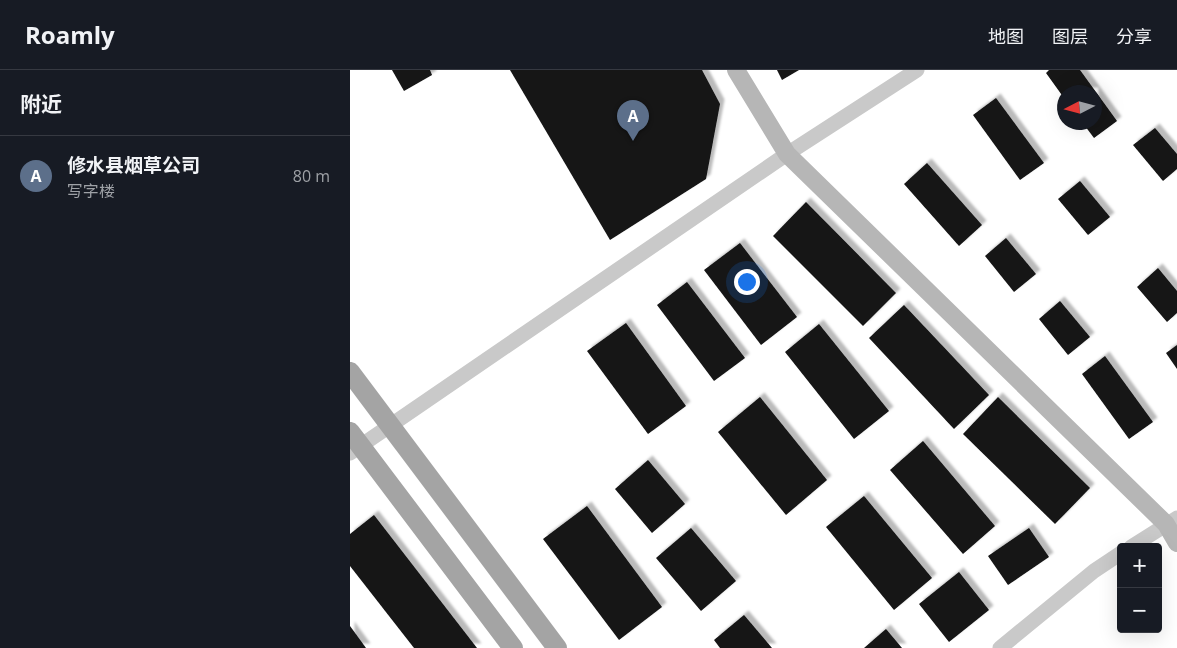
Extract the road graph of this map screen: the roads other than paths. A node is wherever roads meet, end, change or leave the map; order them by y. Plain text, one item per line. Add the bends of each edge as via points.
1 (736, 70) edge
2 (917, 70) edge
3 (787, 154) junction
4 (350, 372) edge
5 (390, 426) junction
6 (353, 444) edge
7 (1172, 521) edge
8 (1137, 543) edge
9 (1177, 543) edge
10 (1117, 556) edge
11 (513, 648) edge
12 (557, 648) edge
13 (1000, 648) edge

1 - 3 main road
2 - 3 street
3 - 5 street
3 - 7 main road
4 - 5 main road
5 - 6 street
5 - 12 main road
6 - 11 main road
7 - 8 street
7 - 9 main road
10 - 13 street via 1094,570

